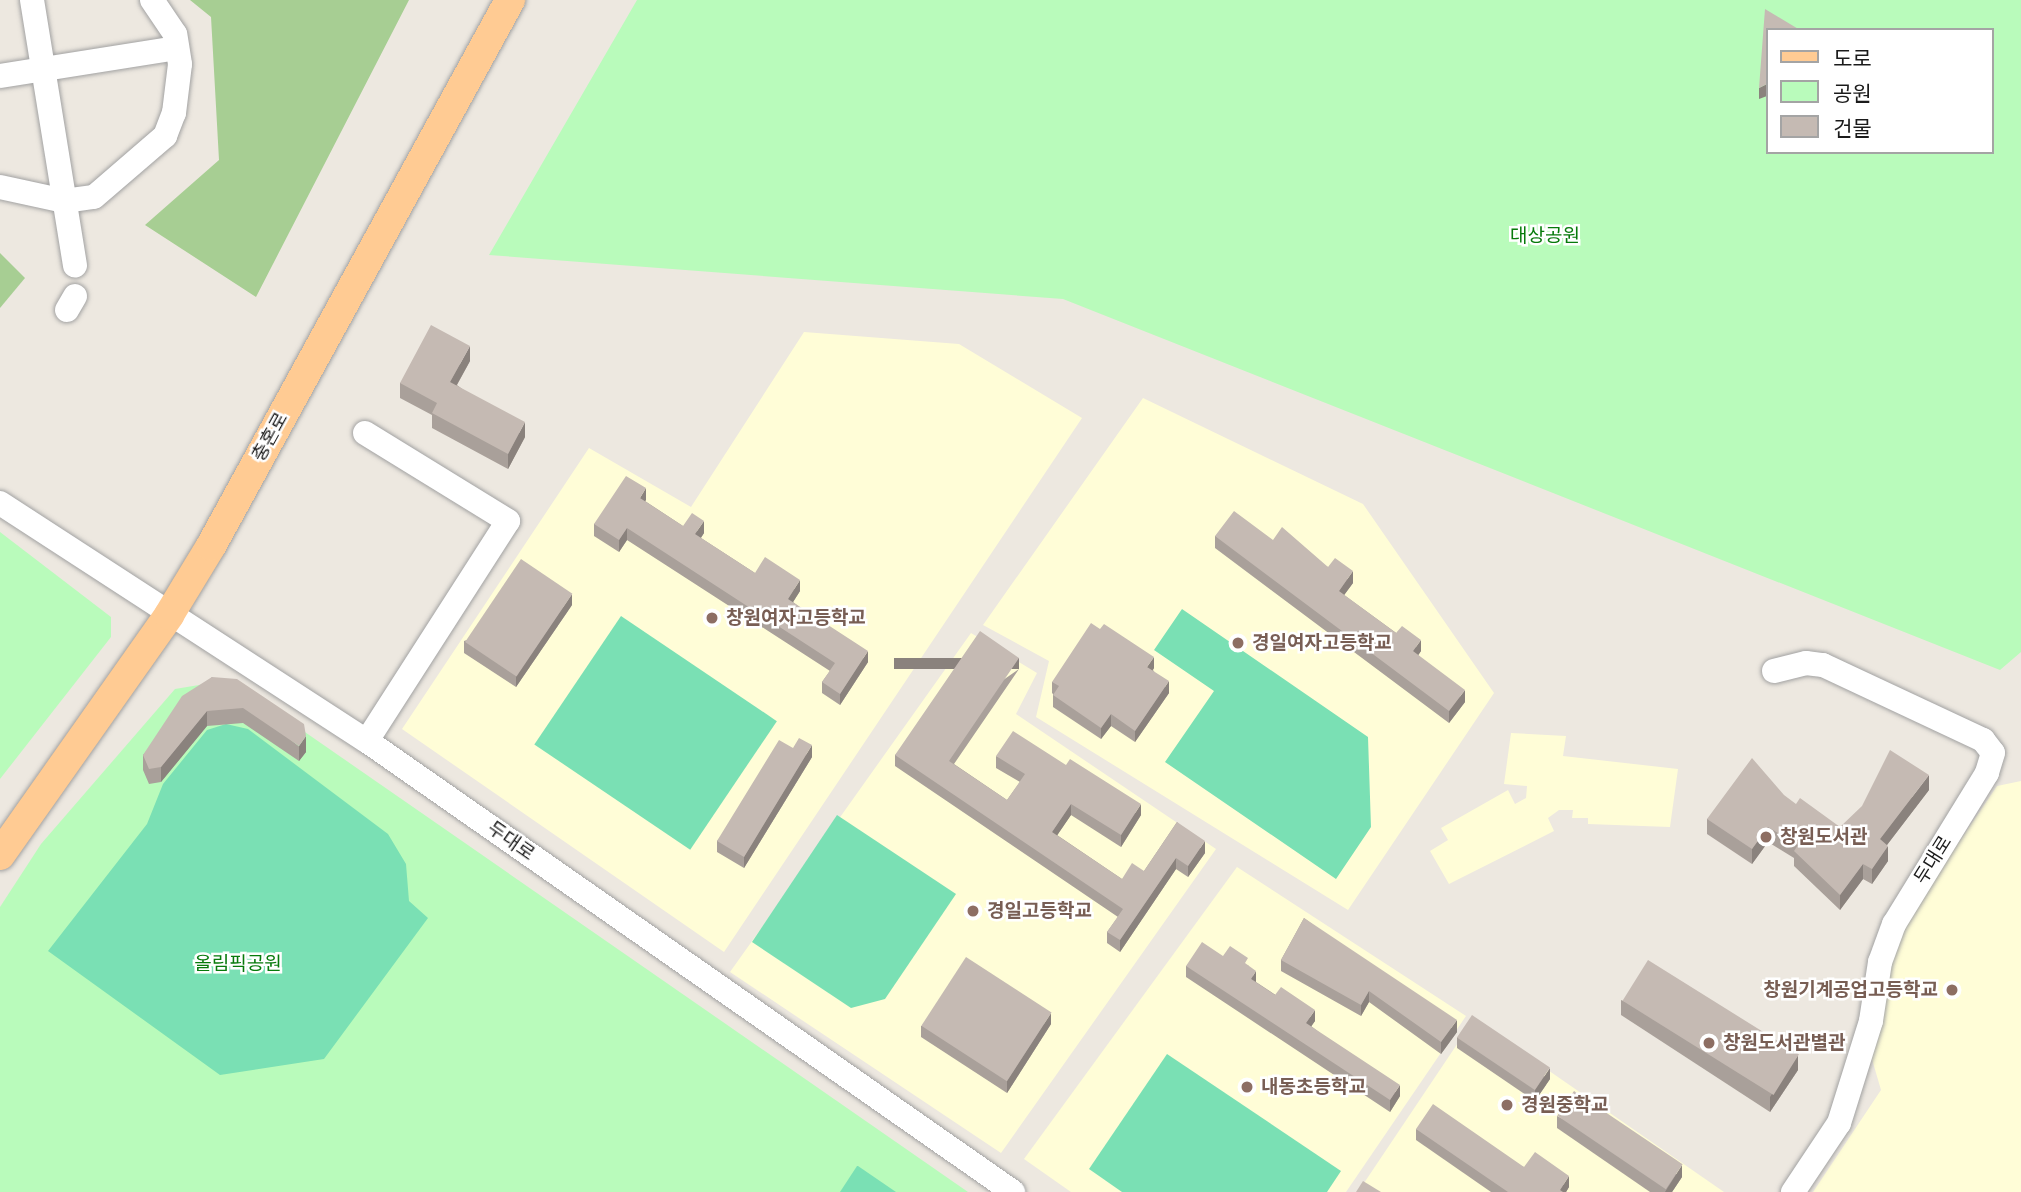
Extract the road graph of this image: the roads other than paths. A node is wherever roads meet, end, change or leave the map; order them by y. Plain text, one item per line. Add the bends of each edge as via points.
1 (32, 0) edge
2 (152, 0) edge
3 (510, 0) edge
4 (177, 48) junction
5 (43, 69) junction
6 (0, 76) edge
7 (0, 187) edge
8 (64, 201) junction
9 (75, 266) dead end
10 (365, 433) dead end
11 (0, 503) edge
12 (169, 615) junction
13 (1774, 671) dead end
14 (367, 741) junction
15 (0, 855) edge
16 (1013, 1192) edge
17 (1793, 1192) edge

1 - 5 street
2 - 4 street via 175,34
3 - 12 main road, 충혼로
4 - 5 street
4 - 8 street via 174,113 165,136 94,197
5 - 6 street
5 - 8 street
7 - 8 street
8 - 9 street
10 - 14 street via 508,521
11 - 12 street, 두대로
12 - 14 street, 두대로
12 - 15 main road, 충혼로
13 - 17 street, 두대로 via 1806,663 1823,665 1983,740 1993,753 1987,773 1894,924 1880,962 1871,1021 1839,1123
14 - 16 street, 두대로

